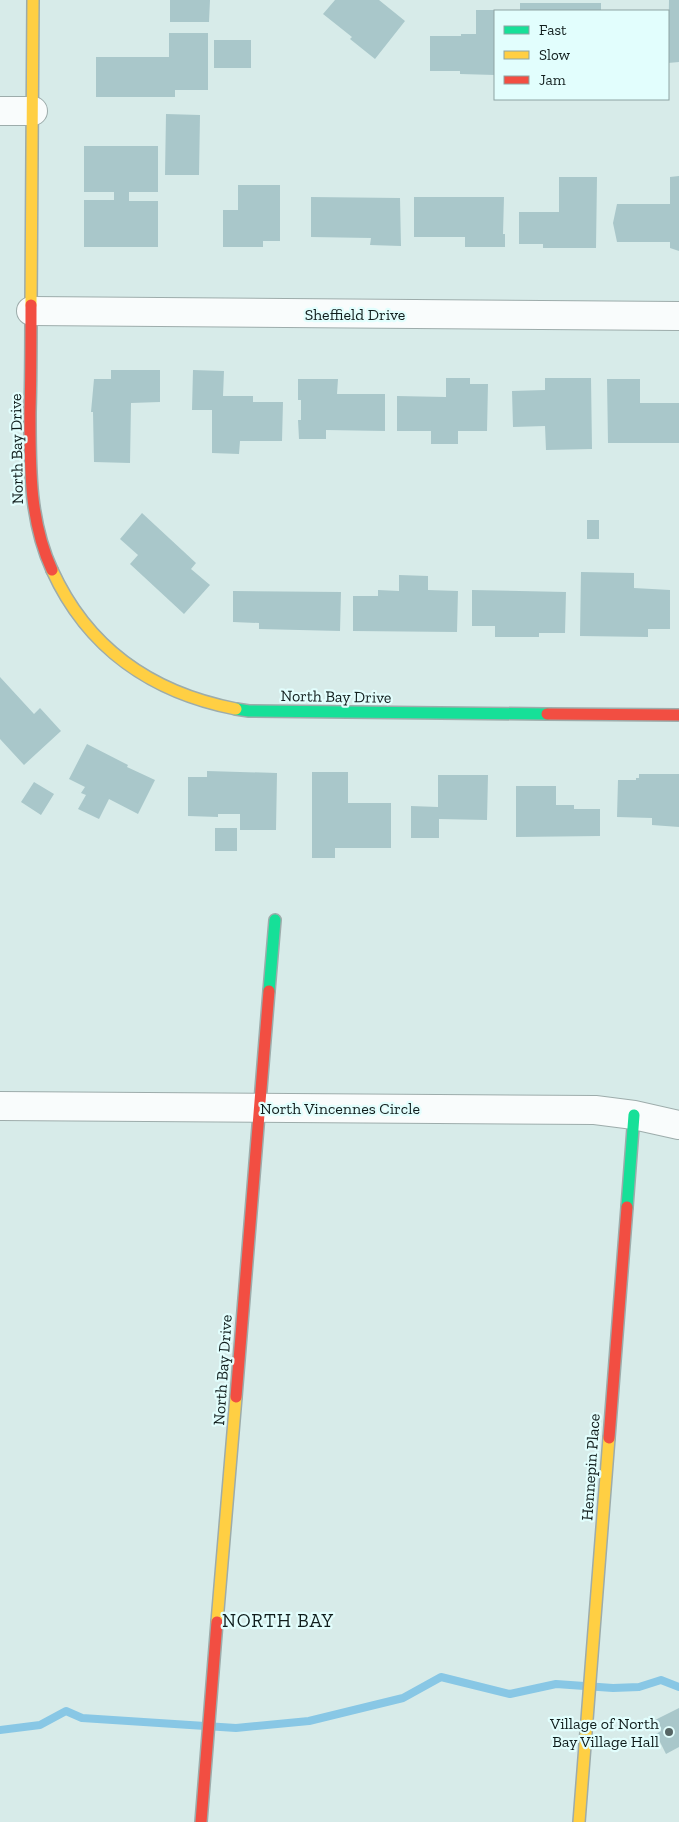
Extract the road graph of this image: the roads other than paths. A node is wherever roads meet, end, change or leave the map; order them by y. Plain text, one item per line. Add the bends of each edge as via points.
1 (34, 0) edge
2 (0, 111) edge
3 (33, 112) junction
4 (31, 311) junction
5 (679, 316) edge
6 (679, 715) edge
7 (275, 920) dead end
8 (0, 1106) edge
9 (259, 1107) junction
10 (634, 1115) junction
11 (679, 1125) edge
12 (201, 1822) edge
13 (578, 1822) edge

1 - 3 street, North Bay Drive
2 - 3 street
3 - 4 street, North Bay Drive
4 - 5 street, Sheffield Drive
4 - 6 street, North Bay Drive via 30,468 38,531 52,571 73,607 100,640 150,679 188,697 249,711
7 - 9 street, North Bay Drive
8 - 9 street, North Vincennes Circle
9 - 10 street, North Vincennes Circle via 595,1110
9 - 12 street, North Bay Drive
10 - 11 street, North Vincennes Circle
10 - 13 street, Hennepin Place

